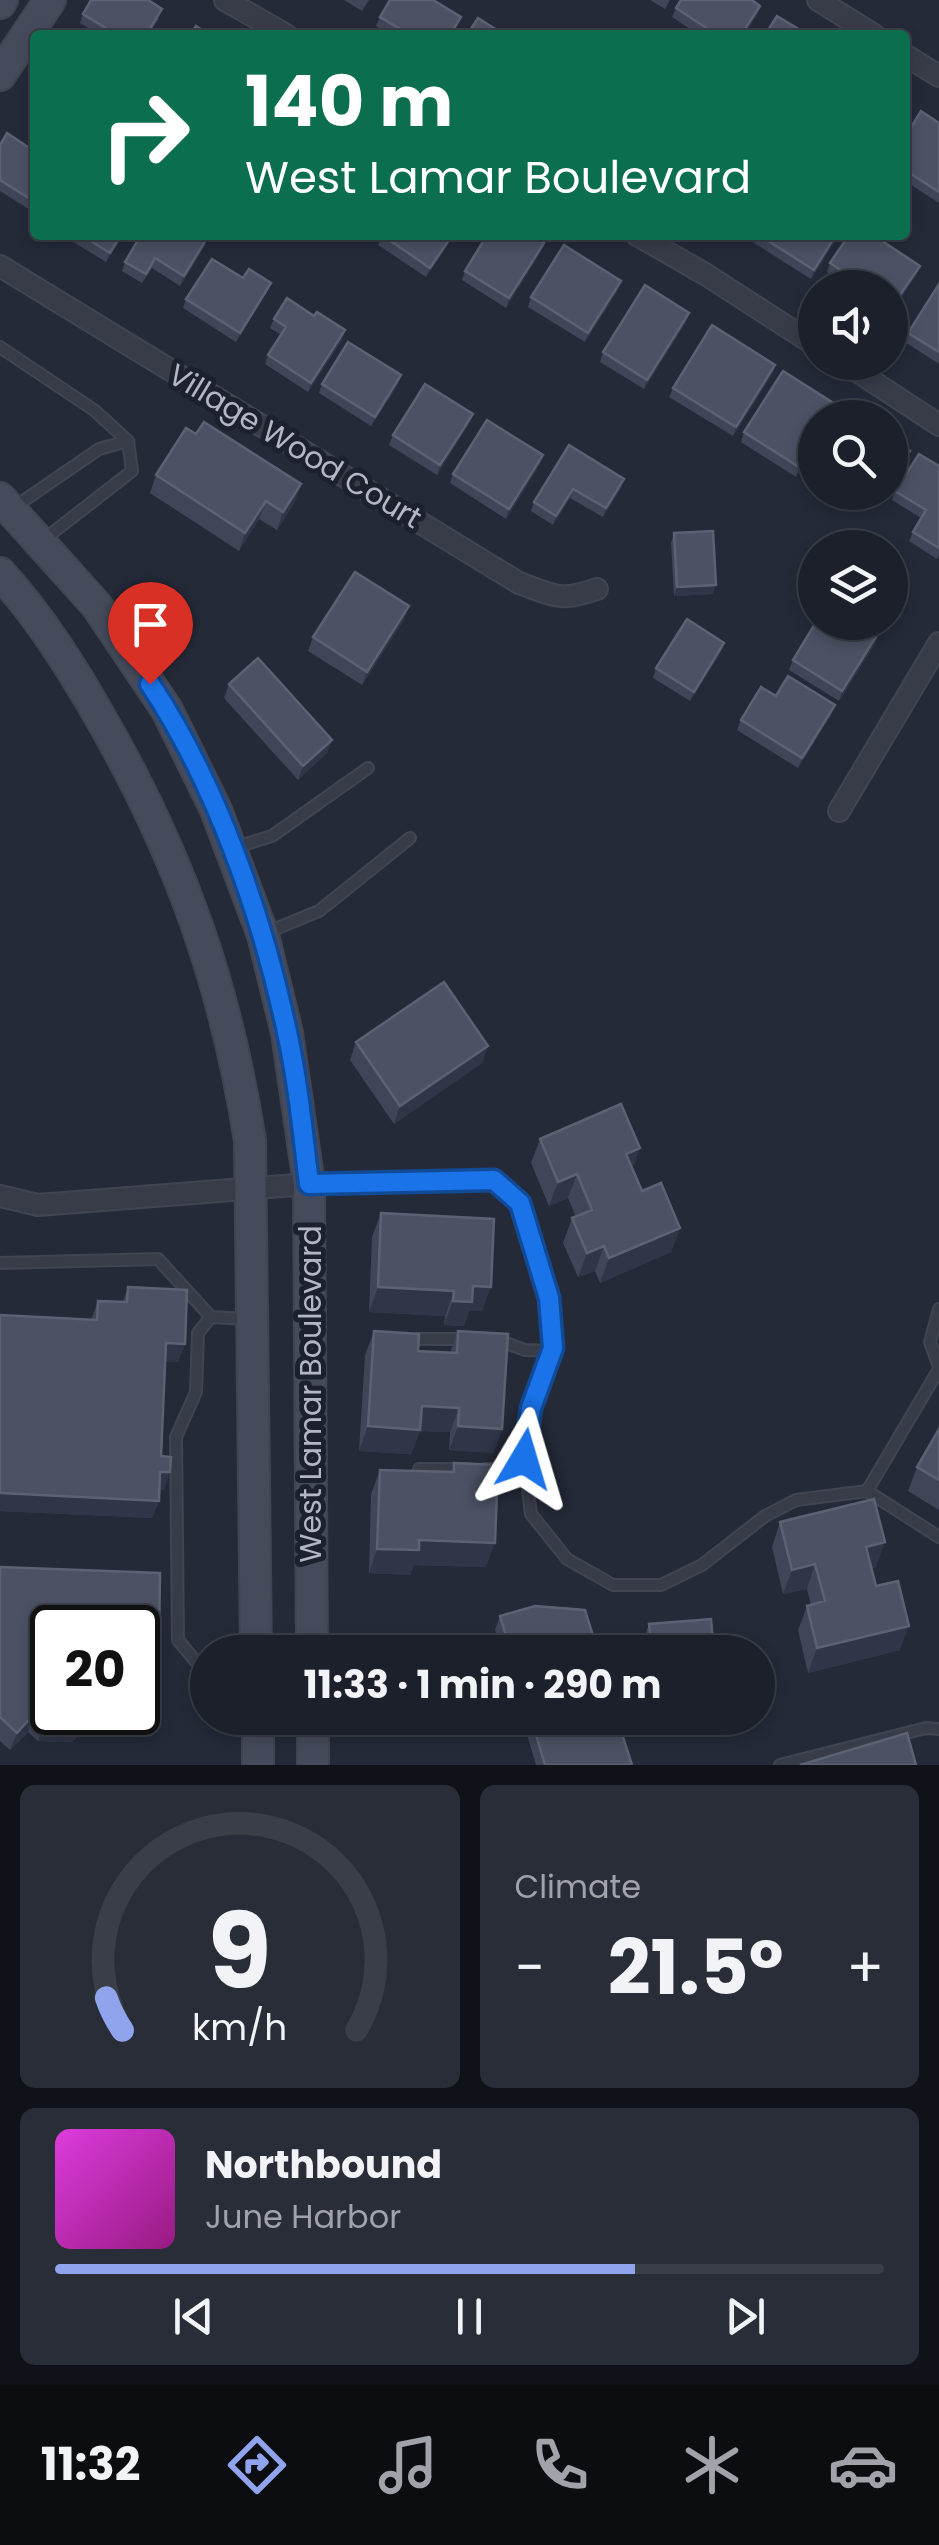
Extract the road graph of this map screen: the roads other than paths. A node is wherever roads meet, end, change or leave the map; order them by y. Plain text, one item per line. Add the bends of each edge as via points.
1 (50, 0) edge
2 (225, 0) edge
3 (818, 0) edge
4 (277, 30) edge
5 (866, 30) edge
6 (910, 57) edge
7 (0, 74) edge
8 (939, 76) edge
9 (646, 240) edge
10 (0, 266) edge
11 (798, 334) edge
12 (0, 348) edge
13 (870, 380) edge
14 (939, 425) edge
15 (128, 441) junction
16 (6, 503) edge
17 (41, 542) junction
18 (0, 572) edge
19 (597, 588) dead end
20 (939, 643) edge
21 (368, 768) dead end
22 (839, 811) dead end
23 (410, 838) dead end
24 (230, 848) junction
25 (262, 934) junction
26 (309, 1184) junction
27 (251, 1187) junction
28 (0, 1196) edge
29 (0, 1264) edge
30 (939, 1309) edge
31 (211, 1317) junction
32 (252, 1319) junction
33 (419, 1339) edge
34 (552, 1350) junction
35 (939, 1368) edge
36 (525, 1468) junction
37 (419, 1469) edge
38 (867, 1492) junction
39 (939, 1537) edge
40 (256, 1635) edge
41 (312, 1635) edge
42 (190, 1655) edge
43 (939, 1729) edge
44 (258, 1735) edge
45 (313, 1735) edge
46 (258, 1765) edge
47 (313, 1765) edge
48 (780, 1765) edge

1 - 7 main road
2 - 4 street
3 - 5 street
6 - 8 street
9 - 11 street
10 - 19 street, Village Wood Court via 520,583 560,598
12 - 15 lane via 94,410
13 - 14 street
15 - 16 lane via 99,449
15 - 17 lane via 132,471
16 - 17 main road, West Lamar Boulevard
17 - 24 main road, West Lamar Boulevard via 97,606 167,710
18 - 27 main road, West Lamar Boulevard via 72,669 136,780 193,907 240,1078
20 - 22 street
21 - 24 lane via 272,836
23 - 25 lane via 319,911
24 - 25 main road, West Lamar Boulevard
25 - 26 main road, West Lamar Boulevard via 287,1033
26 - 27 street
26 - 34 lane via 494,1180 520,1203 549,1298
26 - 41 main road, West Lamar Boulevard
27 - 28 street via 38,1205
27 - 32 main road, West Lamar Boulevard
29 - 31 lane via 158,1258
30 - 35 lane via 930,1342
31 - 32 lane
31 - 42 lane via 198,1333 196,1392 176,1437 178,1640
32 - 40 main road, West Lamar Boulevard
33 - 34 lane via 500,1338 524,1350
34 - 36 lane via 531,1408
35 - 38 lane
36 - 37 lane
36 - 38 lane via 531,1514 567,1559 613,1585 675,1578 796,1500
38 - 39 lane
43 - 48 lane
44 - 46 main road
45 - 47 main road

